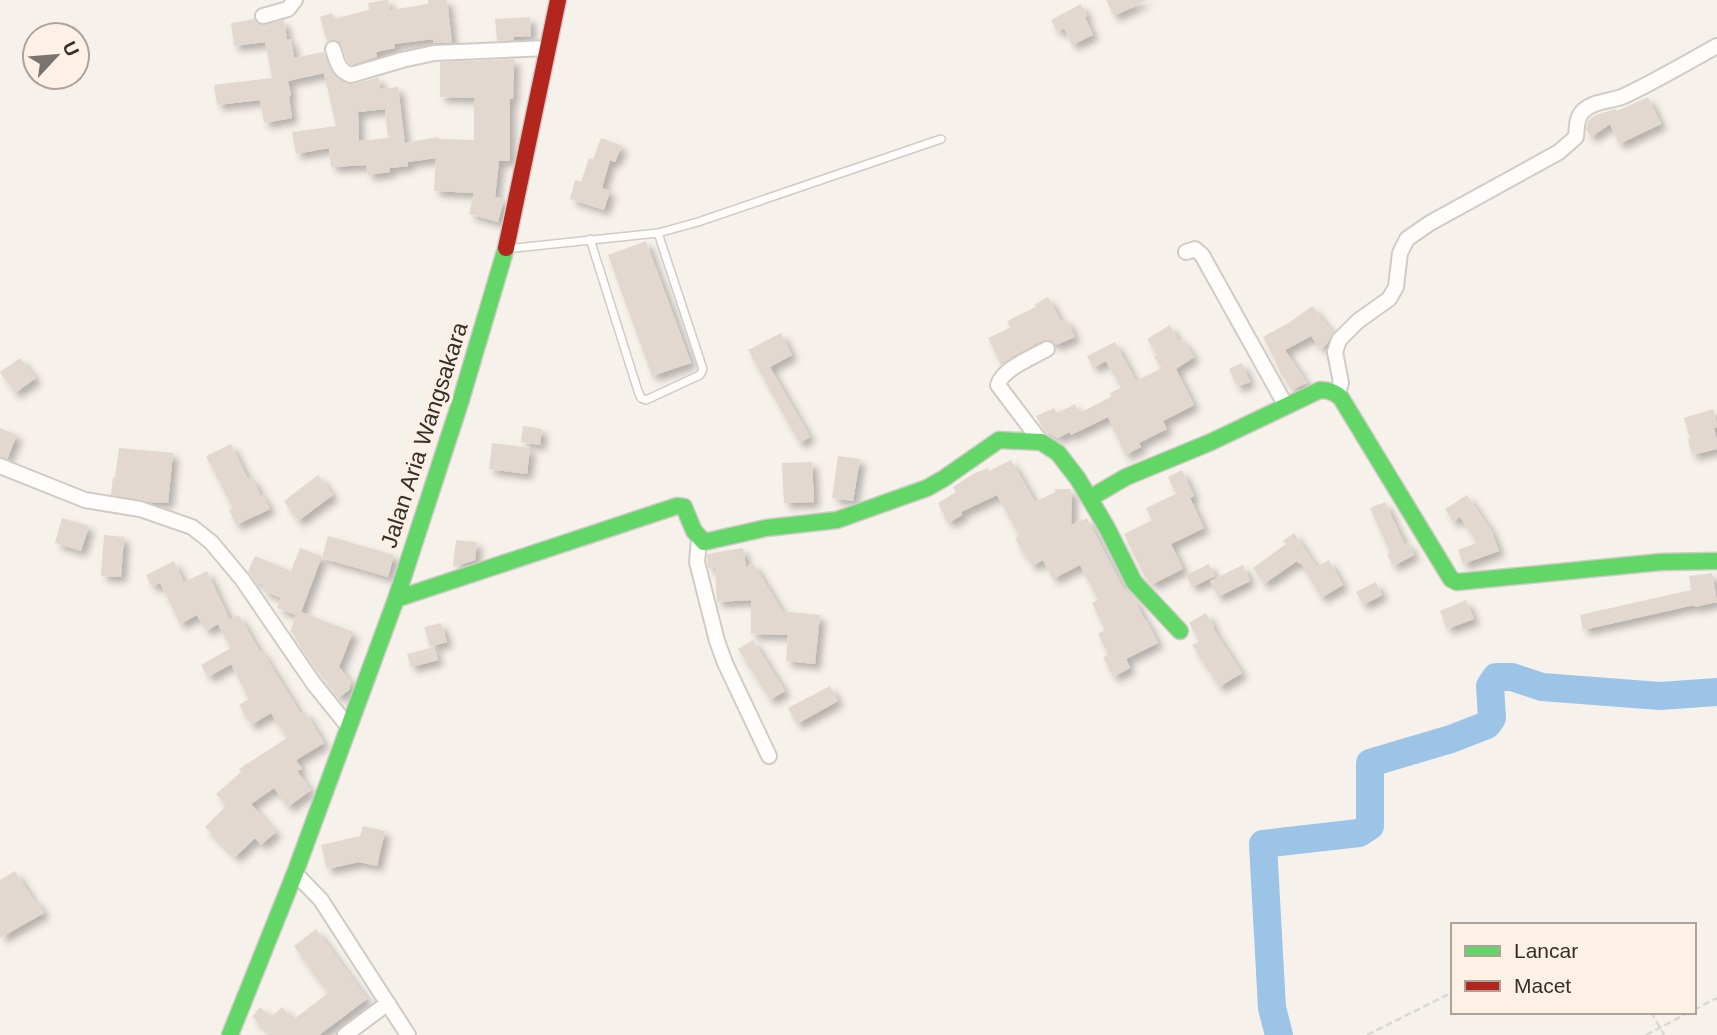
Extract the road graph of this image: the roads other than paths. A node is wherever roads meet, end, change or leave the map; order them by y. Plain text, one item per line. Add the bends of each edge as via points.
1 (295, 0) edge
2 (558, 0) edge
3 (263, 16) dead end
4 (1717, 46) edge
5 (548, 48) junction
6 (333, 49) dead end
7 (941, 139) dead end
8 (657, 233) junction
9 (590, 239) junction
10 (506, 249) junction
11 (1186, 252) dead end
12 (1047, 349) dead end
13 (1337, 394) junction
14 (1286, 406) junction
15 (1041, 442) junction
16 (0, 467) edge
17 (1090, 498) junction
18 (699, 540) junction
19 (1717, 561) edge
20 (396, 599) junction
21 (1180, 631) dead end
22 (348, 726) junction
23 (769, 756) dead end
24 (295, 873) junction
25 (388, 1003) junction
26 (230, 1035) edge
27 (345, 1035) edge
28 (408, 1035) edge

1 - 3 street via 288,9
2 - 5 street, Jalan Aria Wangsakara
4 - 13 street via 1645,86 1585,109 1578,117 1576,137 1559,152 1407,239 1390,299 1339,340 1335,352 1341,383
5 - 6 street via 434,53 351,75 340,68
5 - 10 street, Jalan Aria Wangsakara
7 - 8 lane
8 - 9 lane
8 - 9 lane via 703,369 700,375 646,400 638,391
9 - 10 lane
10 - 20 street, Jalan Aria Wangsakara
11 - 14 street via 1195,249 1202,256
12 - 15 street via 1010,370 998,385
13 - 14 street via 1320,390
13 - 19 street via 1451,579
14 - 17 street via 1126,477
15 - 17 street via 1058,453
15 - 18 street via 999,440 927,488 837,520
16 - 22 street via 85,500 140,509 192,527 242,579
17 - 21 street via 1135,582
18 - 20 street via 689,514 677,506
18 - 23 street via 697,562 717,641
20 - 22 street, Jalan Aria Wangsakara
22 - 24 street, Jalan Aria Wangsakara
24 - 25 street via 321,901
24 - 26 street, Jalan Aria Wangsakara
25 - 27 street
25 - 28 street

